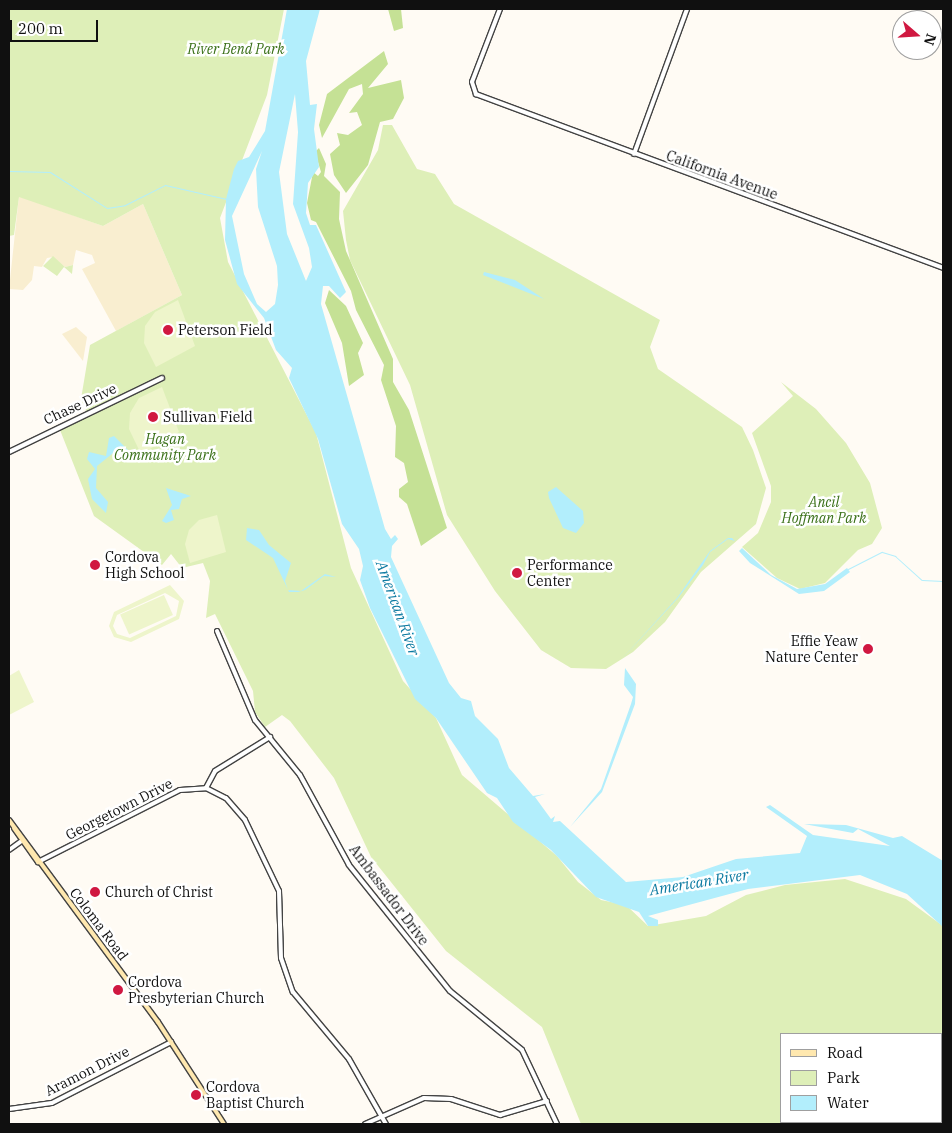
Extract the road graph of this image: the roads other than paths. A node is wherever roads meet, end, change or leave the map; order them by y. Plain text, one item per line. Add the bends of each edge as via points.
1 (500, 9) edge
2 (687, 9) edge
3 (634, 154) junction
4 (943, 268) edge
5 (162, 378) dead end
6 (9, 452) edge
7 (217, 631) dead end
8 (270, 737) junction
9 (206, 788) junction
10 (9, 820) edge
11 (14, 828) junction
12 (19, 832) junction
13 (20, 842) junction
14 (9, 850) edge
15 (38, 862) junction
16 (171, 1042) junction
17 (547, 1101) junction
18 (9, 1109) edge
19 (381, 1115) junction
20 (224, 1124) edge
21 (365, 1124) edge
22 (386, 1124) edge
23 (557, 1124) edge

1 - 3 street, California Avenue via 471,86 476,94
2 - 3 street
3 - 4 street, California Avenue
5 - 6 street, Chase Drive
7 - 8 street, Ambassador Drive via 255,720
8 - 9 street via 215,771
8 - 17 street, Ambassador Drive via 305,782 355,873 453,994 522,1050
9 - 15 street, Georgetown Drive via 176,792
9 - 19 street via 226,798 248,826 281,898 281,958 293,992 349,1059
10 - 11 main road, Coloma Road
11 - 12 main road, Coloma Road
11 - 13 main road, Coloma Road
12 - 13 main road
12 - 15 main road, Coloma Road
13 - 14 street
13 - 15 main road, Coloma Road
15 - 16 main road, Coloma Road
16 - 18 street, Aramon Drive via 52,1103
16 - 20 main road, Coloma Road
17 - 19 street via 500,1115 451,1099 424,1098
17 - 23 street, Ambassador Drive
19 - 21 street
19 - 22 street

